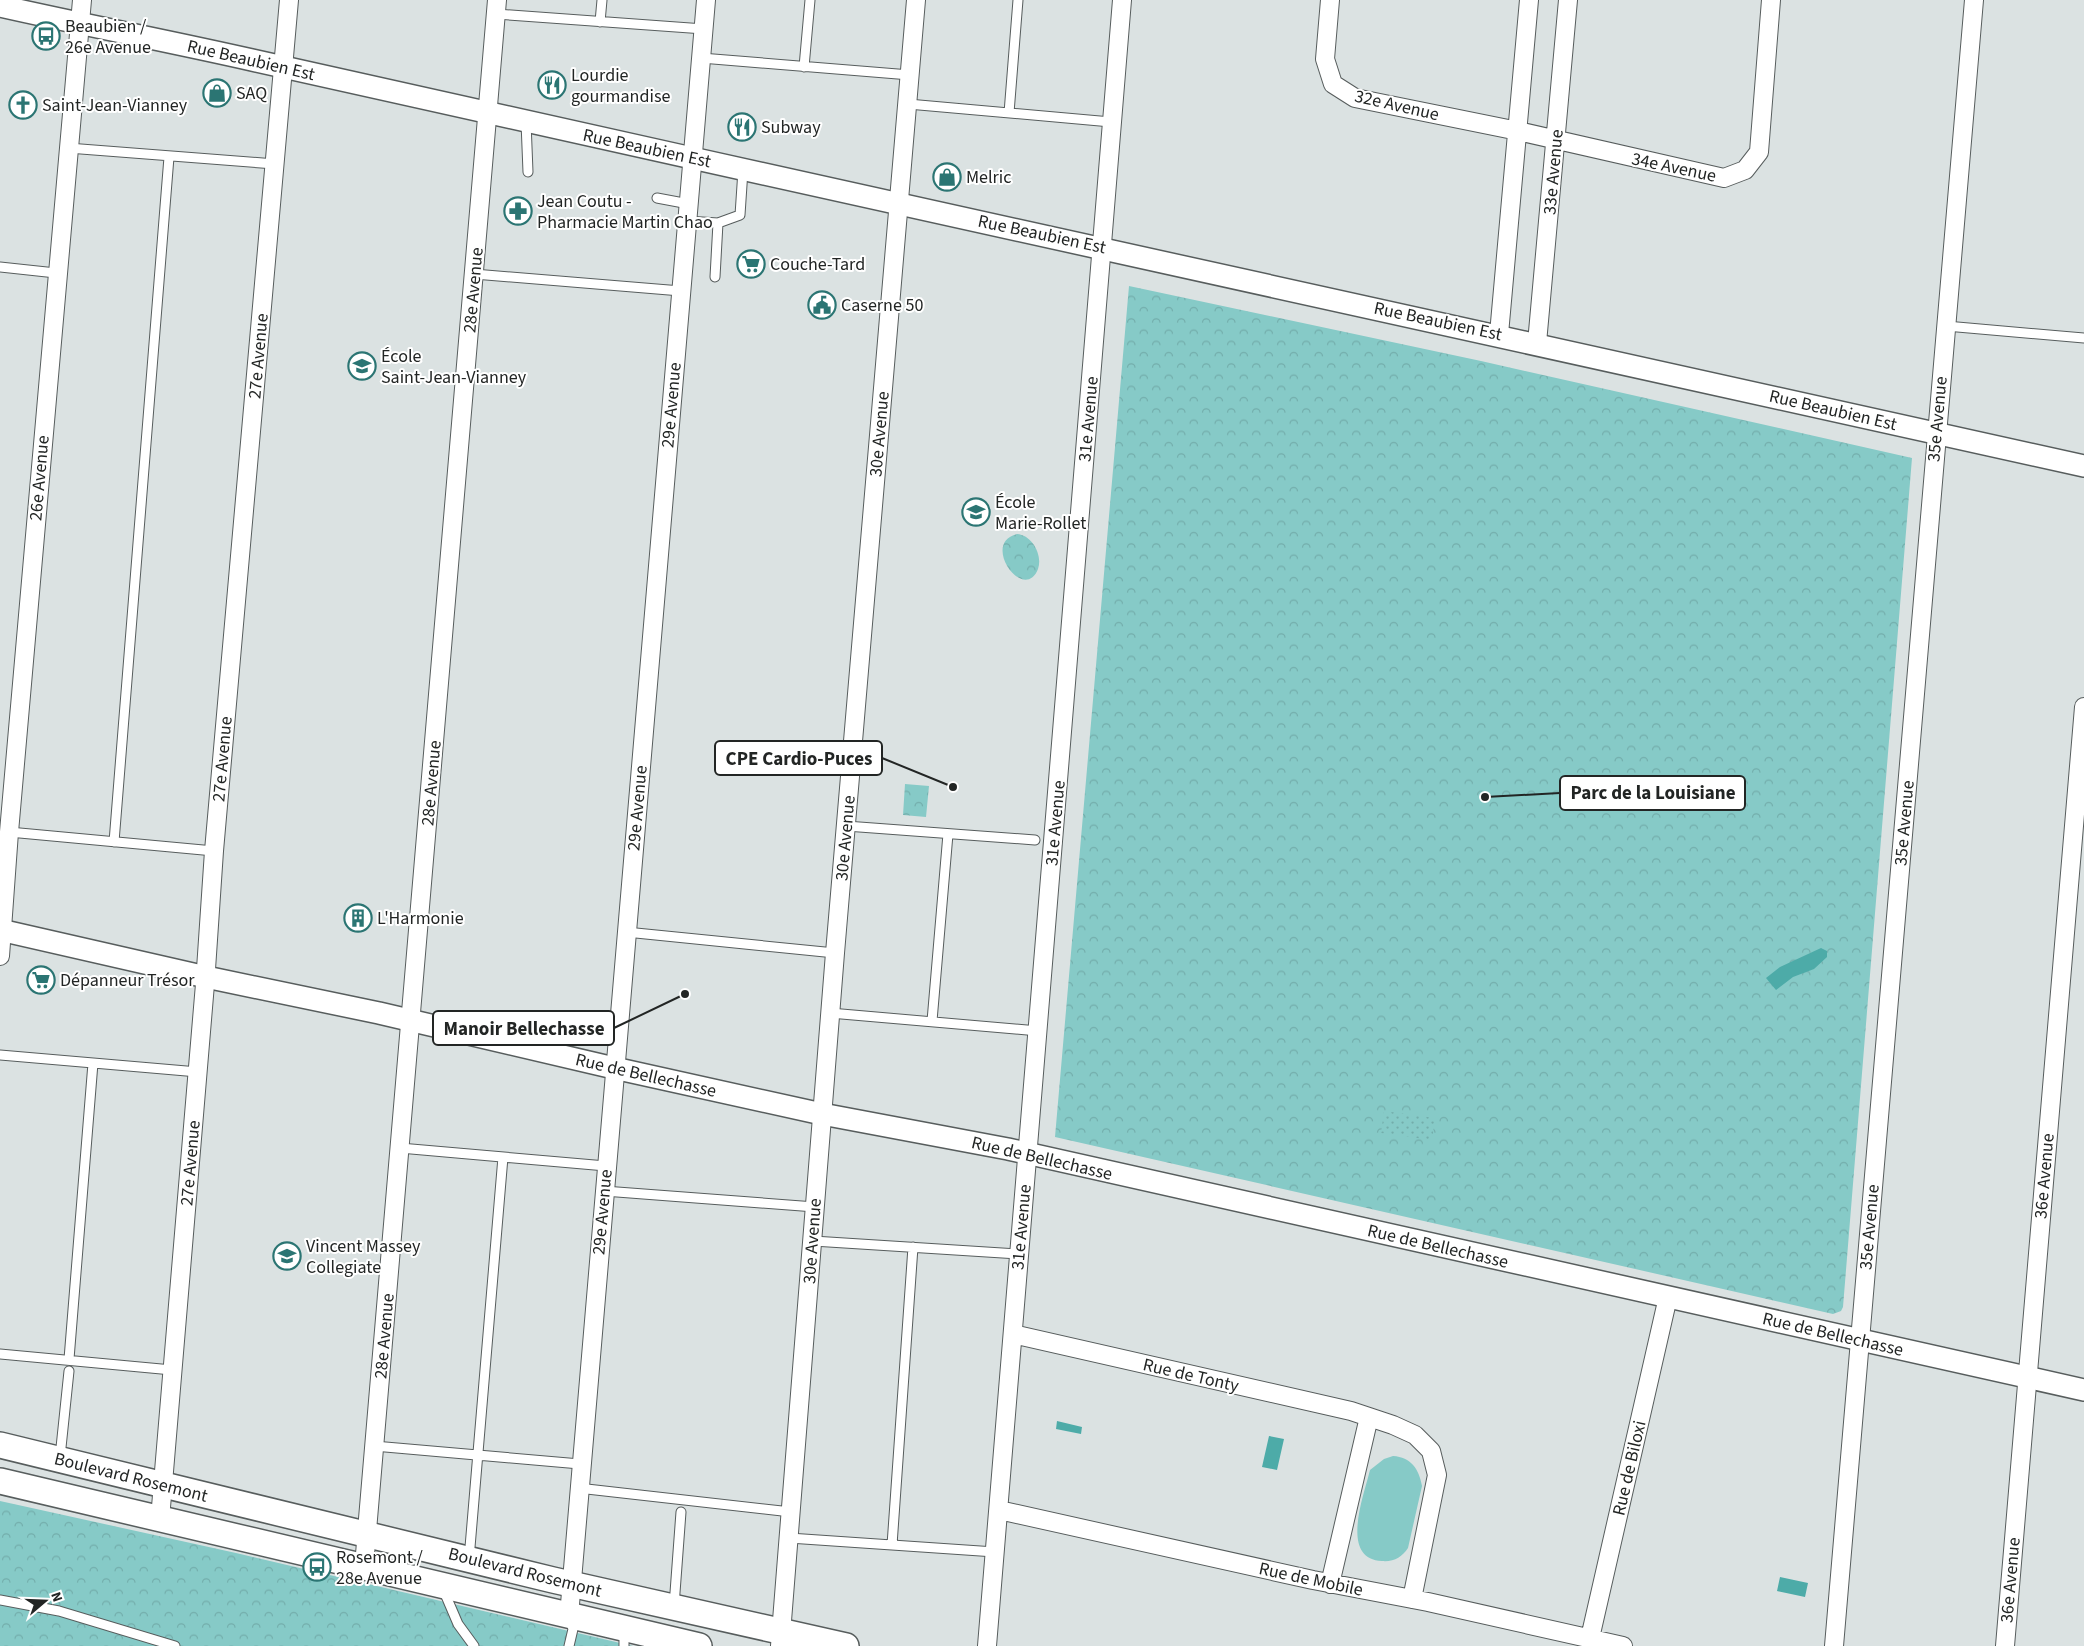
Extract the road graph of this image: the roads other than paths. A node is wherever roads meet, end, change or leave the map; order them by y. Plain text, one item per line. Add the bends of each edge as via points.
1 (82, 0) edge
2 (289, 0) edge
3 (602, 0) edge
4 (706, 0) edge
5 (810, 0) edge
6 (916, 0) edge
7 (1018, 0) edge
8 (1122, 0) edge
9 (1330, 0) edge
10 (1529, 0) edge
11 (1568, 0) edge
12 (1771, 0) edge
13 (1974, 0) edge
14 (0, 6) edge
15 (497, 7) edge
16 (79, 22) junction
17 (600, 22) junction
18 (704, 29) junction
19 (701, 58) junction
20 (283, 68) junction
21 (804, 68) junction
22 (910, 75) junction
23 (908, 104) junction
24 (1009, 113) junction
25 (488, 114) junction
26 (526, 122) junction
27 (1111, 122) junction
28 (1518, 131) junction
29 (1556, 141) junction
30 (68, 148) junction
31 (169, 157) junction
32 (693, 158) junction
33 (275, 164) junction
34 (743, 170) junction
35 (528, 172) dead end
36 (657, 198) dead end
37 (898, 204) junction
38 (688, 213) junction
39 (718, 223) junction
40 (1102, 247) junction
41 (0, 267) edge
42 (56, 273) junction
43 (474, 274) junction
44 (715, 276) dead end
45 (681, 291) junction
46 (1946, 326) junction
47 (1499, 334) junction
48 (2084, 338) edge
49 (1537, 343) junction
50 (1936, 433) junction
51 (2084, 466) edge
52 (2084, 707) edge
53 (6, 803) edge
54 (846, 826) junction
55 (8, 832) junction
56 (948, 834) junction
57 (1035, 840) dead end
58 (114, 842) junction
59 (214, 851) junction
60 (1, 930) edge
61 (626, 932) junction
62 (835, 953) junction
63 (0, 956) edge
64 (206, 977) junction
65 (830, 1012) junction
66 (411, 1020) junction
67 (932, 1021) junction
68 (1038, 1031) junction
69 (0, 1056) edge
70 (93, 1063) junction
71 (614, 1068) junction
72 (198, 1072) junction
73 (822, 1114) junction
74 (400, 1148) junction
75 (1028, 1154) junction
76 (503, 1157) junction
77 (606, 1166) junction
78 (604, 1191) junction
79 (815, 1207) junction
80 (813, 1241) junction
81 (913, 1247) junction
82 (1019, 1254) junction
83 (1668, 1297) junction
84 (1013, 1334) junction
85 (1860, 1340) junction
86 (0, 1354) edge
87 (69, 1360) junction
88 (172, 1370) junction
89 (69, 1371) dead end
90 (2027, 1377) junction
91 (2084, 1390) edge
92 (1369, 1417) junction
93 (0, 1445) edge
94 (374, 1446) junction
95 (478, 1455) junction
96 (59, 1460) junction
97 (580, 1464) junction
98 (0, 1482) edge
99 (162, 1484) junction
100 (578, 1488) junction
101 (998, 1510) junction
102 (681, 1512) dead end
103 (791, 1512) junction
104 (160, 1519) junction
105 (367, 1533) junction
106 (789, 1538) junction
107 (892, 1545) junction
108 (995, 1552) junction
109 (469, 1559) junction
110 (364, 1566) junction
111 (441, 1584) junction
112 (571, 1584) junction
113 (1330, 1584) junction
114 (1412, 1599) junction
115 (0, 1600) edge
116 (674, 1607) junction
117 (569, 1616) junction
118 (624, 1638) edge
119 (1590, 1638) junction
120 (781, 1639) edge
121 (175, 1646) edge
122 (474, 1646) edge
123 (569, 1646) edge
124 (699, 1646) edge
125 (846, 1646) edge
126 (987, 1646) edge
127 (1623, 1646) edge
128 (1834, 1646) edge
129 (2005, 1646) edge

1 - 16 street, 26e Avenue
2 - 20 street, 27e Avenue
3 - 17 lane
4 - 18 street, 29e Avenue
5 - 21 lane
6 - 22 street, 30e Avenue
7 - 24 lane
8 - 27 street, 31e Avenue
9 - 28 street, 32e Avenue via 1325,59 1333,84 1355,98
10 - 28 street
11 - 29 street, 33e Avenue
12 - 29 street, 34e Avenue via 1759,152 1745,170 1724,178
13 - 46 street, 35e Avenue
14 - 16 street, Rue Beaubien Est
15 - 17 lane
15 - 25 street, 28e Avenue
16 - 20 street, Rue Beaubien Est
16 - 30 street, 26e Avenue
17 - 18 lane
18 - 19 street, 29e Avenue
19 - 21 lane
19 - 32 street, 29e Avenue
20 - 25 street, Rue Beaubien Est
20 - 33 street, 27e Avenue
21 - 22 lane
22 - 23 street, 30e Avenue
23 - 24 lane
23 - 37 street, 30e Avenue
24 - 27 lane
25 - 26 street, Rue Beaubien Est
25 - 43 street, 28e Avenue
26 - 32 street, Rue Beaubien Est
26 - 35 lane
27 - 40 street, 31e Avenue
28 - 29 street, 34e Avenue
28 - 47 street
29 - 49 street, 33e Avenue
30 - 31 lane
30 - 42 street, 26e Avenue
31 - 33 lane
31 - 58 lane
32 - 34 street, Rue Beaubien Est
32 - 38 street, 29e Avenue
33 - 59 street, 27e Avenue
34 - 37 street, Rue Beaubien Est
34 - 39 lane via 740,215
36 - 38 lane
37 - 40 street, Rue Beaubien Est
37 - 54 street, 30e Avenue
38 - 39 lane
38 - 45 street, 29e Avenue
39 - 44 lane
40 - 47 street, Rue Beaubien Est
40 - 68 street, 31e Avenue
41 - 42 lane
42 - 53 street, 26e Avenue
43 - 45 lane
43 - 66 street, 28e Avenue
45 - 61 street, 29e Avenue
46 - 48 lane
46 - 50 street, 35e Avenue
47 - 49 street, Rue Beaubien Est
49 - 50 street, Rue Beaubien Est
50 - 51 street, Rue Beaubien Est
50 - 85 street, 35e Avenue
52 - 90 street, 36e Avenue
53 - 55 street, 26e Avenue
54 - 56 lane
54 - 62 street, 30e Avenue
55 - 58 lane
55 - 60 street, 26e Avenue
56 - 57 lane
56 - 67 lane
58 - 59 lane
59 - 64 street, 27e Avenue
60 - 63 street, 26e Avenue
60 - 64 street, Rue de Bellechasse
61 - 62 lane
61 - 71 street, 29e Avenue
62 - 65 street, 30e Avenue
64 - 66 street, Rue de Bellechasse
64 - 72 street, 27e Avenue
65 - 67 lane
65 - 73 street, 30e Avenue
66 - 71 street, Rue de Bellechasse
66 - 74 street, 28e Avenue
67 - 68 lane
68 - 75 street, 31e Avenue
69 - 70 lane
70 - 72 lane
70 - 87 lane
71 - 73 street, Rue de Bellechasse
71 - 77 street, 29e Avenue
72 - 88 street, 27e Avenue
73 - 75 street, Rue de Bellechasse
73 - 79 street, 30e Avenue
74 - 76 lane
74 - 94 street, 28e Avenue
75 - 82 street, 31e Avenue
75 - 83 street, Rue de Bellechasse
76 - 77 lane
76 - 95 lane
77 - 78 street, 29e Avenue
78 - 79 lane
78 - 97 street, 29e Avenue
79 - 80 street, 30e Avenue
80 - 81 lane
80 - 103 street, 30e Avenue
81 - 82 lane
81 - 107 lane
82 - 84 street, 31e Avenue
83 - 85 street, Rue de Bellechasse
83 - 119 street, Rue de Biloxi
84 - 92 street, Rue de Tonty
84 - 101 street, 31e Avenue
85 - 90 street, Rue de Bellechasse
85 - 128 street, 35e Avenue
86 - 87 lane
87 - 88 lane
88 - 99 street, 27e Avenue
89 - 96 lane
90 - 91 street, Rue de Bellechasse
90 - 129 street, 36e Avenue
92 - 113 street
92 - 114 street, Rue de Tonty via 1415,1435 1431,1451 1438,1475
93 - 96 main road, Boulevard Rosemont
94 - 95 lane
94 - 105 street, 28e Avenue
95 - 97 lane
95 - 109 lane
96 - 99 main road, Boulevard Rosemont
97 - 100 street, 29e Avenue
98 - 104 main road, Boulevard Rosemont
99 - 104 street, 27e Avenue
99 - 105 main road, Boulevard Rosemont
100 - 103 lane
100 - 112 street, 29e Avenue
101 - 108 street, 31e Avenue
101 - 113 street, Rue de Mobile
102 - 116 lane
103 - 106 street, 30e Avenue
104 - 110 main road, Boulevard Rosemont
105 - 109 main road, Boulevard Rosemont
105 - 110 street, 28e Avenue
106 - 107 lane
106 - 120 street, 30e Avenue
107 - 108 lane
108 - 126 street, 31e Avenue
109 - 112 main road, Boulevard Rosemont
110 - 111 main road, Boulevard Rosemont
111 - 117 main road, Boulevard Rosemont
111 - 122 lane via 458,1624
112 - 116 main road, Boulevard Rosemont
112 - 117 street, 29e Avenue
113 - 114 street, Rue de Mobile
114 - 119 street, Rue de Mobile
115 - 121 lane via 59,1611
116 - 120 main road, Boulevard Rosemont
117 - 118 main road, Boulevard Rosemont
117 - 123 lane via 573,1628
118 - 124 main road, Boulevard Rosemont
119 - 127 street, Rue de Mobile
120 - 125 main road, Boulevard Rosemont

